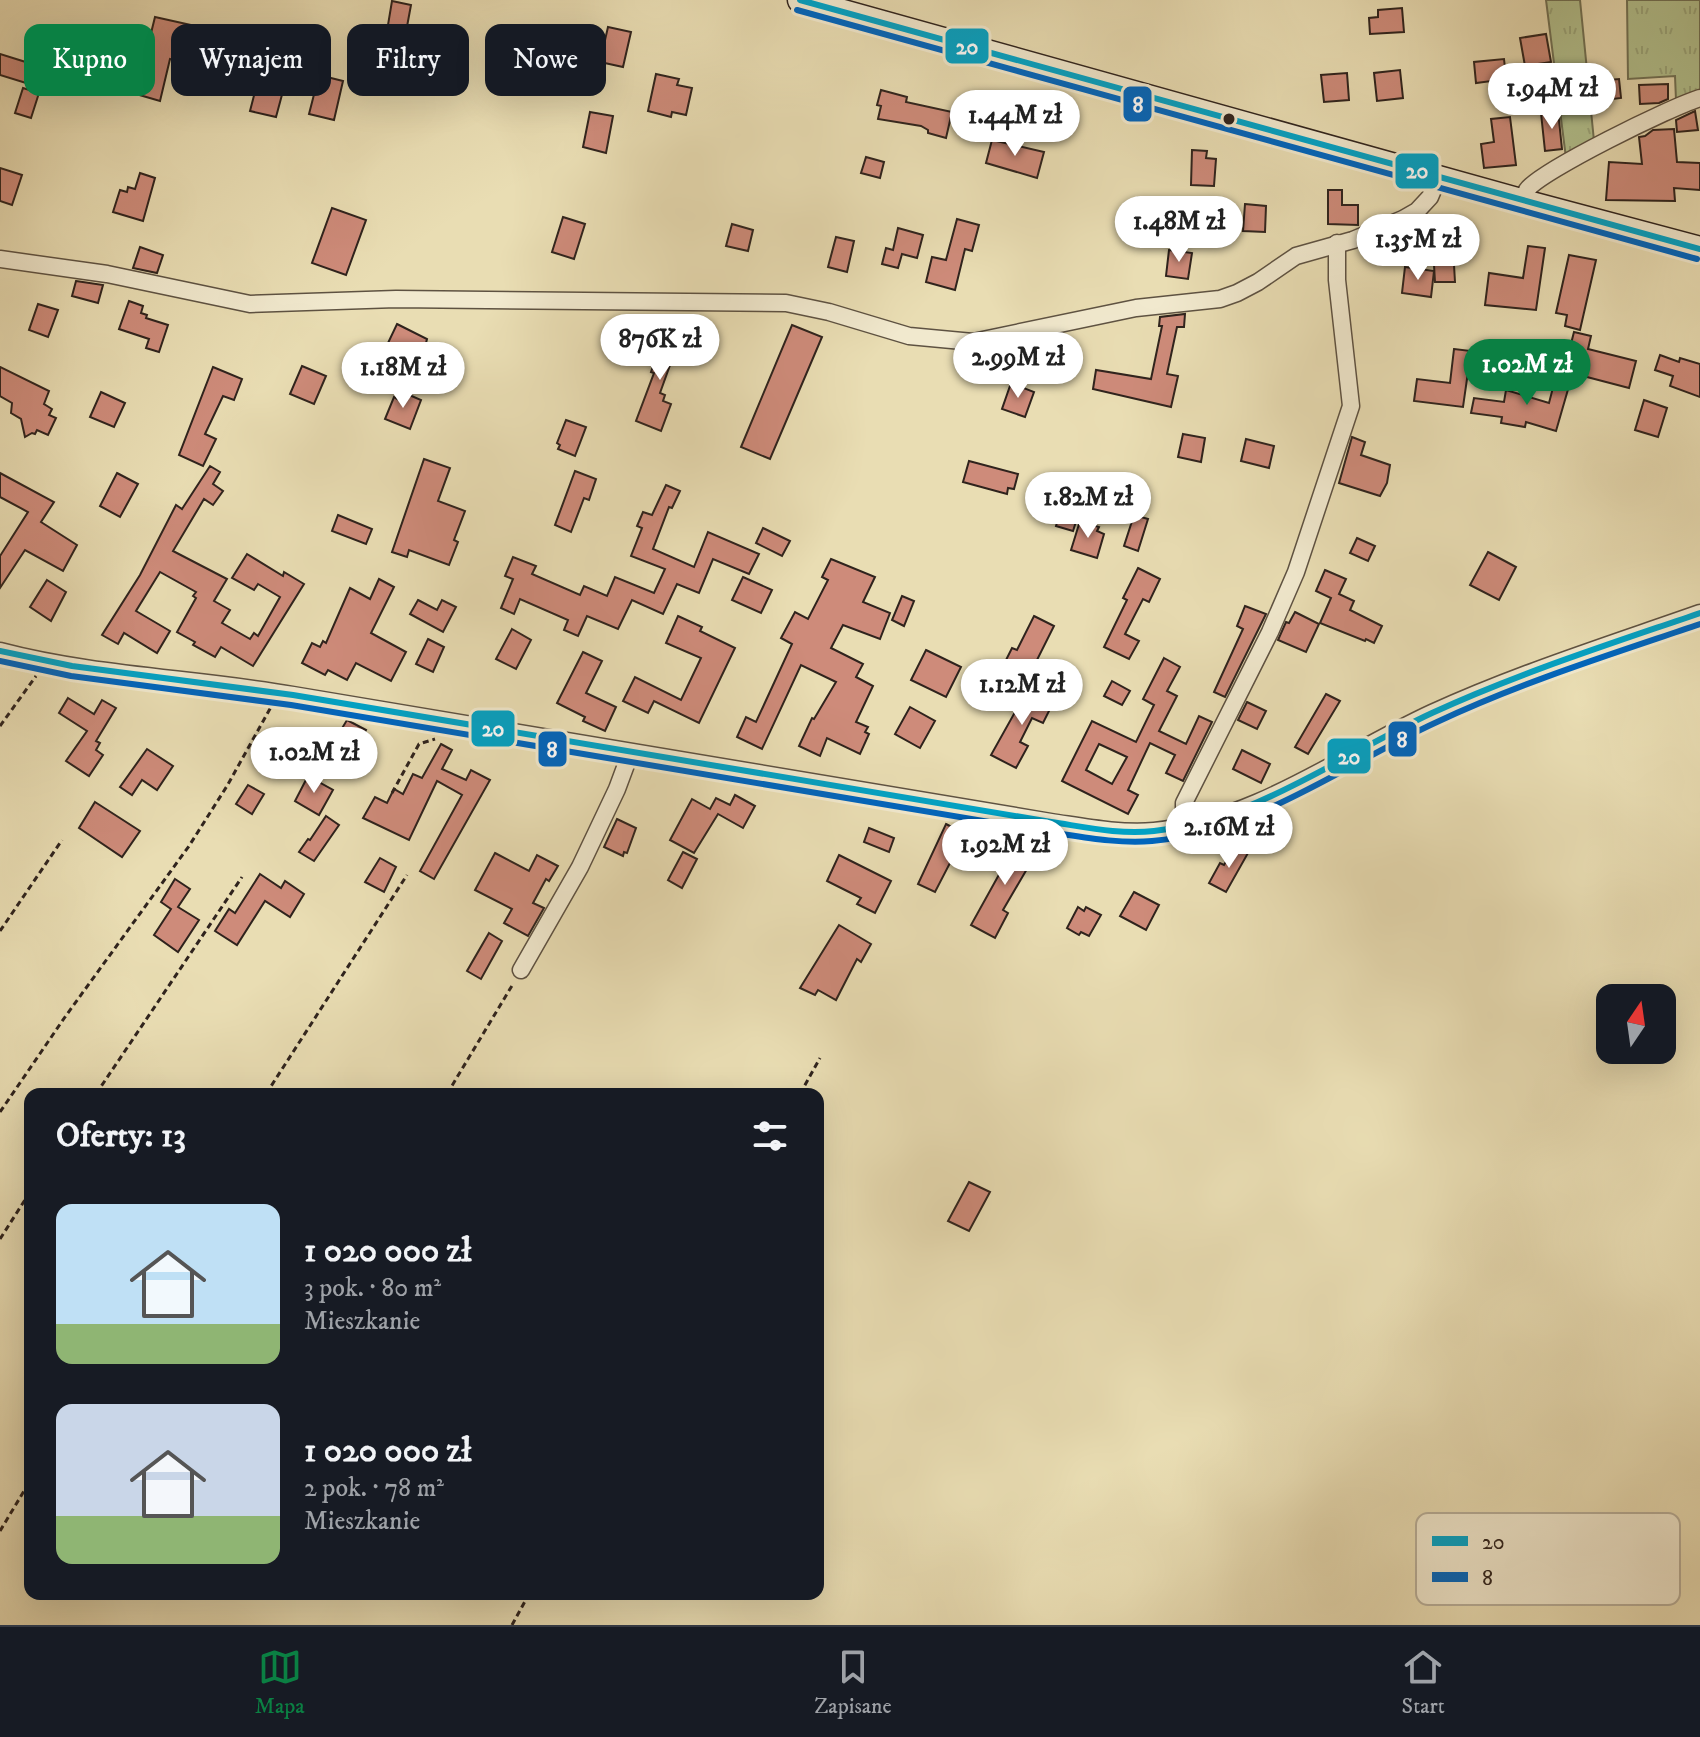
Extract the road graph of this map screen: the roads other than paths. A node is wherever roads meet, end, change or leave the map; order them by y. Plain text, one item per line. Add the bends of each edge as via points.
1 (800, 0) edge
2 (1700, 98) edge
3 (1438, 178) junction
4 (1524, 202) junction
5 (1337, 243) junction
6 (1700, 249) edge
7 (0, 259) edge
8 (1700, 613) edge
9 (0, 651) edge
10 (630, 754) junction
11 (1184, 826) junction
12 (521, 970) road end

1 - 3 street
2 - 4 street via 1662,112 1562,166 1527,190
3 - 4 street
3 - 5 street via 1434,192 1417,211
4 - 6 street
5 - 7 street via 1296,256 1220,299 1136,308 973,342 909,336 786,303 396,299 250,304 107,274
5 - 11 street via 1351,406 1296,572 1184,803
8 - 11 street via 1446,707 1282,792
9 - 10 street
10 - 11 street via 1102,829
10 - 12 street via 580,867

